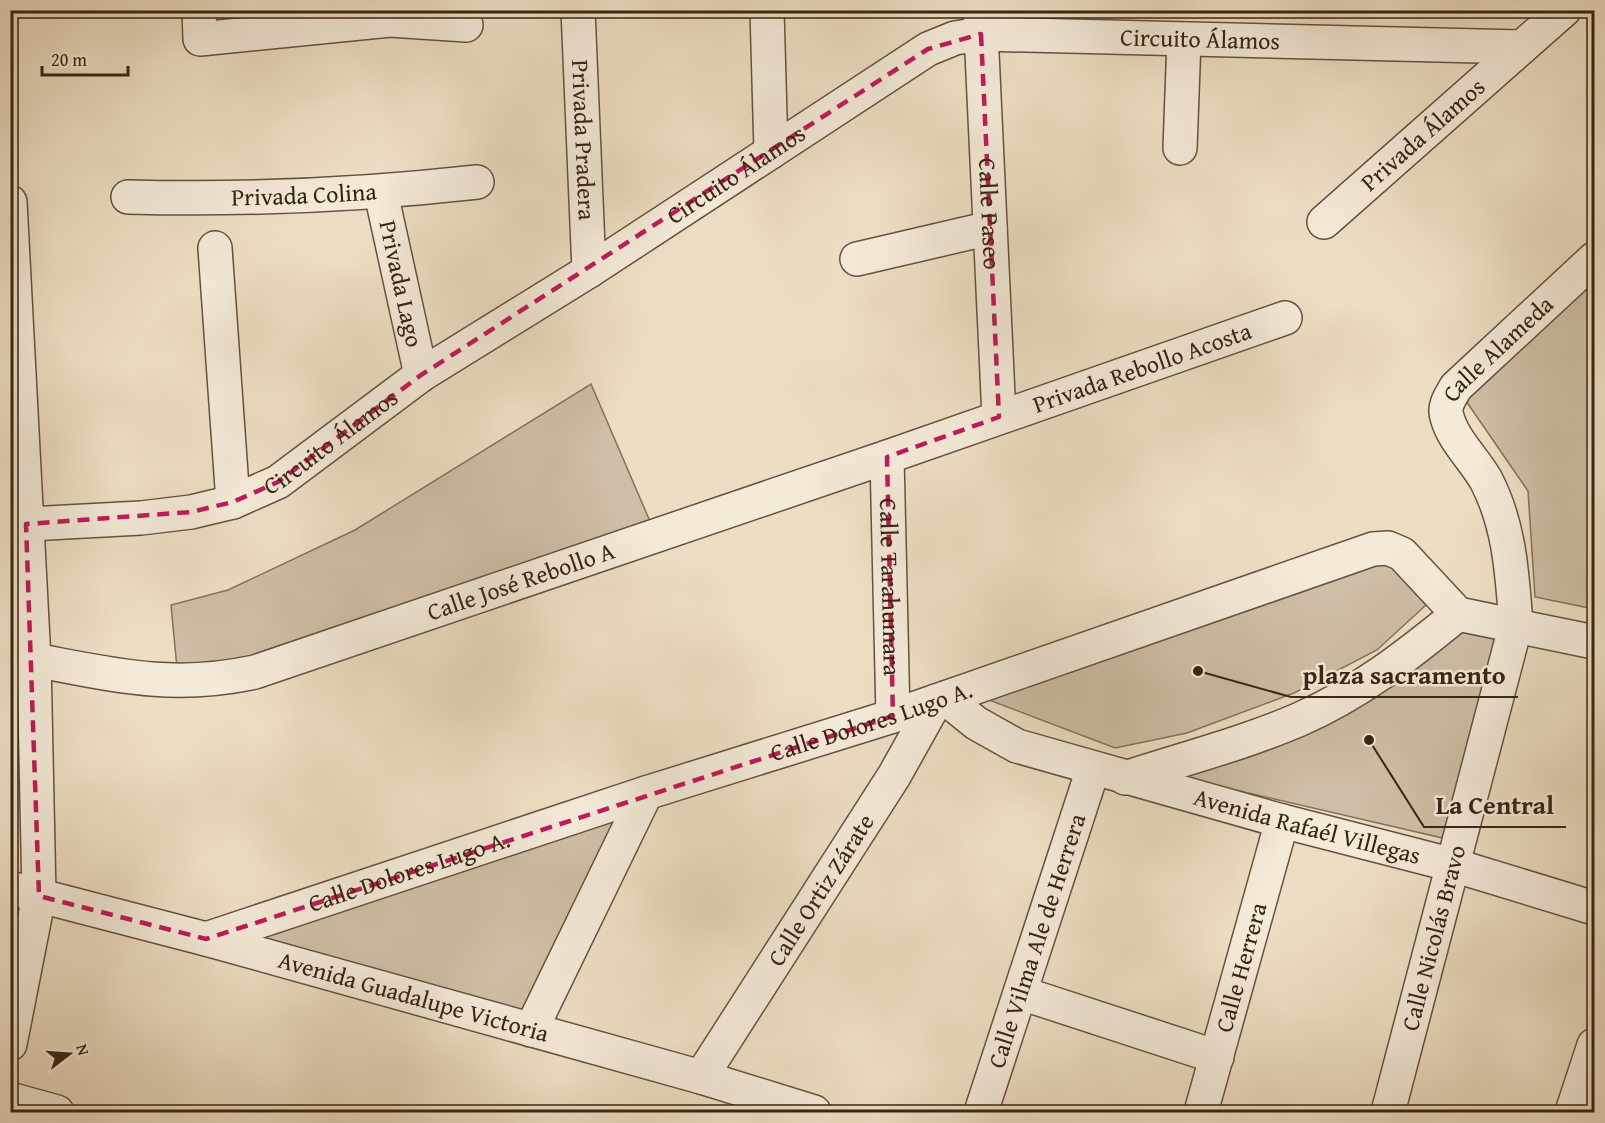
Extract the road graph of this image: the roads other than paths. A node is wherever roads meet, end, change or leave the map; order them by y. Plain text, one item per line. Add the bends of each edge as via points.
1 (579, 10) edge
2 (767, 10) edge
3 (1564, 10) edge
4 (389, 15) edge
5 (981, 22) edge
6 (199, 25) edge
7 (466, 25) dead end
8 (1184, 40) junction
9 (1522, 47) junction
10 (1180, 148) dead end
11 (771, 152) junction
12 (477, 182) dead end
13 (381, 193) junction
14 (128, 197) dead end
15 (10, 202) edge
16 (1324, 222) dead end
17 (990, 228) junction
18 (216, 248) dead end
19 (1594, 258) edge
20 (858, 259) dead end
21 (589, 271) junction
22 (1285, 318) dead end
23 (14, 346) edge
24 (421, 375) junction
25 (999, 417) junction
26 (887, 457) junction
27 (233, 502) junction
28 (18, 524) edge
29 (1458, 614) junction
30 (1515, 624) junction
31 (1594, 642) edge
32 (34, 660) junction
33 (940, 699) junction
34 (893, 716) junction
35 (1093, 769) junction
36 (1125, 778) junction
37 (646, 793) junction
38 (1282, 821) junction
39 (1453, 865) junction
40 (25, 892) edge
41 (1594, 908) edge
42 (206, 939) junction
43 (1021, 993) junction
44 (531, 1030) junction
45 (10, 1044) edge
46 (1594, 1045) edge
47 (1217, 1057) junction
48 (700, 1077) junction
49 (10, 1099) edge
50 (57, 1113) edge
51 (814, 1113) edge
52 (981, 1113) edge
53 (1201, 1113) edge
54 (1388, 1113) edge
55 (1572, 1113) edge

1 - 21 street, Privada Pradera
2 - 11 street
3 - 9 street, Privada Álamos
4 - 6 street
4 - 7 street
5 - 8 street, Circuito Álamos
5 - 11 street, Circuito Álamos via 928,49
5 - 17 street, Calle Paseo
8 - 9 street, Circuito Álamos
8 - 10 street
9 - 16 street, Privada Álamos
11 - 21 street, Circuito Álamos
12 - 13 street, Privada Colina
13 - 14 street, Privada Colina via 198,199
13 - 24 street, Privada Lago
15 - 23 street
17 - 20 street
17 - 25 street, Calle Paseo
18 - 27 street
19 - 30 street, Calle Alameda via 1456,387 1447,401 1446,415 1451,427 1485,479 1502,515 1511,560
21 - 24 street, Circuito Álamos
22 - 25 street, Privada Rebollo Acosta
23 - 28 street
24 - 27 street, Circuito Álamos via 278,482
25 - 26 street, Calle José Rebollo A
26 - 32 street, Calle José Rebollo A via 255,672 218,680 141,680
26 - 34 street, Calle Tarahumara
27 - 28 street, Circuito Álamos via 141,518
28 - 32 street
29 - 30 street
29 - 33 street, Calle Dolores Lugo A. via 1402,554 1388,548 1373,549
29 - 36 street via 1396,665 1299,719 1235,744
30 - 31 street
30 - 39 street, Calle Nicolás Bravo
32 - 40 street
33 - 34 street, Calle Dolores Lugo A.
33 - 35 street, Avenida Rafaél Villegas via 1017,746
33 - 48 street, Calle Ortiz Zárate
34 - 37 street, Calle Dolores Lugo A.
35 - 36 street, Avenida Rafaél Villegas
35 - 43 street, Calle Vilma Ale de Herrera
36 - 38 street, Avenida Rafaél Villegas
37 - 42 street, Calle Dolores Lugo A.
37 - 44 street
38 - 39 street, Avenida Rafaél Villegas
38 - 47 street, Calle Herrera
39 - 41 street, Avenida Rafaél Villegas
39 - 54 street, Calle Nicolás Bravo
40 - 42 street, Avenida Guadalupe Victoria
40 - 45 street
42 - 44 street, Avenida Guadalupe Victoria
43 - 47 street
43 - 52 street, Calle Vilma Ale de Herrera
44 - 48 street, Avenida Guadalupe Victoria
46 - 55 street
47 - 53 street, Calle Herrera
48 - 51 street, Avenida Guadalupe Victoria
49 - 50 street

